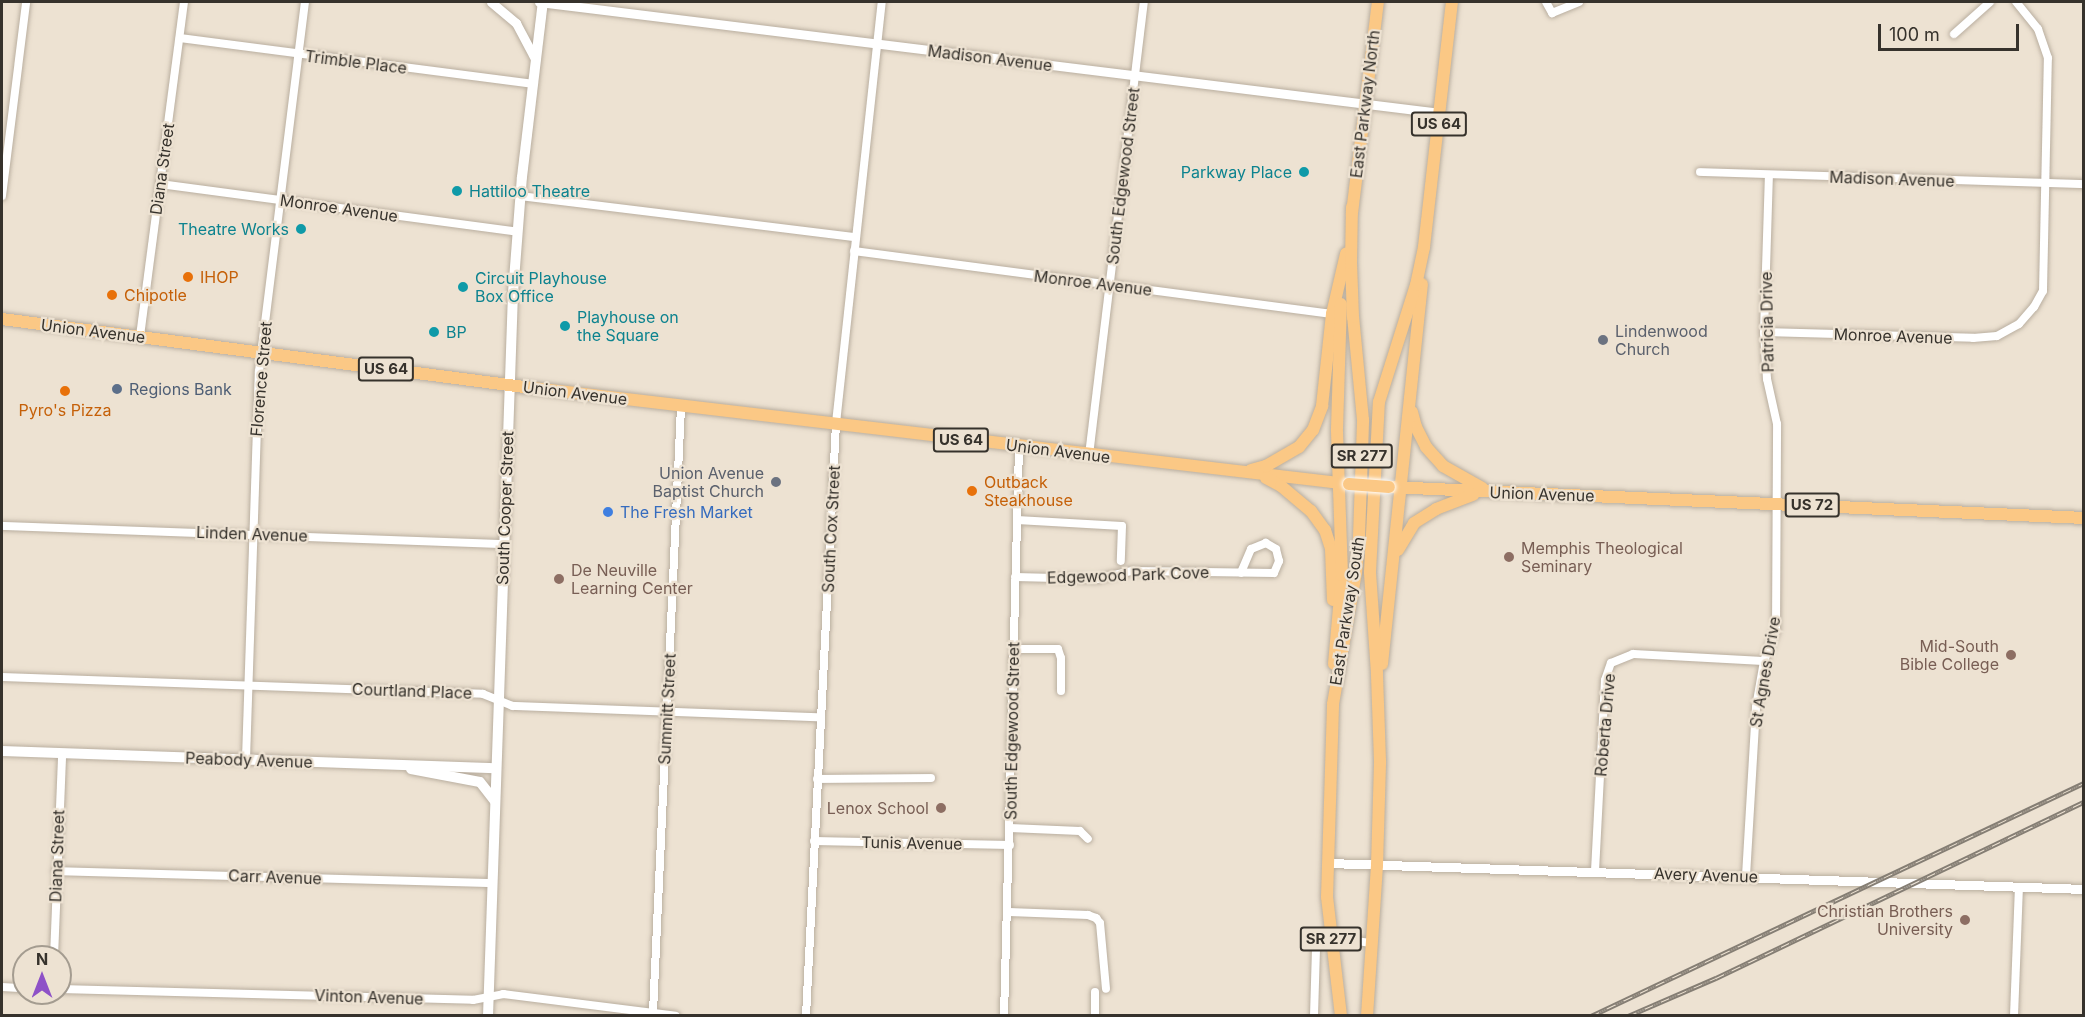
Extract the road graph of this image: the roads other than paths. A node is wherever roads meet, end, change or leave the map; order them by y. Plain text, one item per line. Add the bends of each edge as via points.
1 (26, 2) edge
2 (184, 2) edge
3 (305, 2) edge
4 (491, 2) edge
5 (542, 2) edge
6 (882, 2) edge
7 (1144, 2) edge
8 (1378, 2) edge
9 (1452, 2) edge
10 (1546, 2) edge
11 (1579, 2) edge
12 (1990, 2) edge
13 (2016, 2) edge
14 (1953, 34) dead end
15 (180, 38) junction
16 (877, 44) junction
17 (299, 54) junction
18 (535, 58) junction
19 (1135, 76) junction
20 (532, 84) junction
21 (1365, 104) junction
22 (1440, 113) junction
23 (1700, 172) dead end
24 (1769, 175) junction
25 (2045, 183) junction
26 (160, 184) junction
27 (2084, 184) edge
28 (2, 196) edge
29 (520, 196) junction
30 (281, 199) junction
31 (1352, 207) junction
32 (518, 232) junction
33 (856, 237) junction
34 (1424, 247) junction
35 (854, 251) junction
36 (1345, 256) junction
37 (1111, 285) junction
38 (1332, 314) junction
39 (2, 319) edge
40 (1764, 332) junction
41 (140, 336) junction
42 (262, 353) junction
43 (509, 385) junction
44 (1410, 403) junction
45 (681, 406) junction
46 (837, 423) junction
47 (1019, 447) junction
48 (1089, 455) junction
49 (1241, 472) junction
50 (1257, 474) junction
51 (1343, 484) junction
52 (1395, 487) junction
53 (1488, 492) junction
54 (1779, 504) junction
55 (2084, 518) edge
56 (1017, 520) junction
57 (2, 526) edge
58 (252, 534) junction
59 (503, 544) junction
60 (1122, 561) dead end
61 (1393, 562) junction
62 (1241, 573) junction
63 (1016, 577) junction
64 (1334, 635) junction
65 (1014, 649) junction
66 (1764, 661) junction
67 (2, 677) edge
68 (248, 686) junction
69 (1061, 691) dead end
70 (498, 700) junction
71 (1333, 704) junction
72 (1378, 705) junction
73 (667, 712) junction
74 (820, 717) junction
75 (2, 751) edge
76 (62, 754) junction
77 (246, 759) junction
78 (407, 765) junction
79 (496, 768) junction
80 (931, 778) dead end
81 (817, 779) junction
82 (496, 802) junction
83 (1010, 828) junction
84 (1088, 839) dead end
85 (814, 841) junction
86 (1010, 845) junction
87 (1329, 863) junction
88 (1377, 865) junction
89 (56, 871) junction
90 (1595, 871) junction
91 (1746, 876) junction
92 (493, 884) junction
93 (2019, 887) junction
94 (2084, 889) edge
95 (1009, 912) junction
96 (1330, 937) junction
97 (1370, 944) junction
98 (54, 945) edge
99 (72, 989) edge
100 (1106, 990) dead end
101 (1095, 992) dead end
102 (488, 997) junction
103 (653, 1012) junction
104 (488, 1016) edge
105 (676, 1016) edge
106 (806, 1016) edge
107 (1004, 1016) edge
108 (1095, 1016) edge
109 (1314, 1016) edge
110 (1341, 1016) edge
111 (1367, 1016) edge
112 (2014, 1016) edge

1 - 28 street
2 - 15 street, Diana Street
3 - 17 street, Florence Street
4 - 18 street via 516,22
5 - 16 street, Madison Avenue
5 - 18 main road, South Cooper Street
6 - 16 street, South Cox Street
7 - 19 street, South Edgewood Street
8 - 21 main road, East Parkway North / US 64
9 - 22 main road, US 64
10 - 11 street via 1552,13
12 - 14 street
13 - 25 street via 2038,29 2045,46 2049,71
15 - 17 street, Trimble Place
15 - 26 street, Diana Street
16 - 19 street, Madison Avenue
16 - 33 street, South Cox Street
17 - 20 street, Trimble Place
17 - 30 street, Florence Street
18 - 20 main road, South Cooper Street
19 - 21 street, Madison Avenue
19 - 37 street, South Edgewood Street
20 - 29 main road, South Cooper Street
21 - 22 street, Madison Avenue
21 - 31 main road, East Parkway North / US 64
22 - 34 main road, US 64
23 - 24 street, Madison Avenue
24 - 25 street, Madison Avenue
24 - 40 street, Patricia Drive
25 - 27 street, Madison Avenue
25 - 40 street, Monroe Avenue via 2043,291 2019,324 1997,336
26 - 30 street, Monroe Avenue
26 - 41 street, Diana Street
29 - 32 main road, South Cooper Street
29 - 33 street
30 - 32 street, Monroe Avenue
30 - 42 street, Florence Street
31 - 36 main road, US 64
31 - 71 main road, East Parkway South / SR 277 via 1353,316 1363,420 1359,537
32 - 43 main road, South Cooper Street
33 - 35 street, South Cox Street
34 - 44 main road, US 64
34 - 72 main road, East Parkway South via 1379,402 1370,561
35 - 37 street, Monroe Avenue
35 - 46 street, South Cox Street
36 - 38 main road, US 64
36 - 51 main road via 1338,367
37 - 38 street, Monroe Avenue
37 - 48 street, South Edgewood Street
38 - 49 main road, US 64 via 1322,406 1313,430 1299,447 1284,456 1266,466
39 - 41 main road, Union Avenue / US 64
40 - 54 street, Patricia Drive via 1767,379 1777,424
41 - 42 main road, Union Avenue / US 64
42 - 43 main road, Union Avenue / US 64
42 - 58 street, Florence Street
43 - 45 main road, Union Avenue / US 64
43 - 59 main road, South Cooper Street
44 - 52 main road, US 64
44 - 53 main road via 1426,447 1443,466
45 - 46 main road, Union Avenue / US 64
45 - 73 street, Summitt Street
46 - 47 main road, Union Avenue / US 64
46 - 74 street, South Cox Street
47 - 48 main road, Union Avenue / US 64
47 - 56 street, South Edgewood Street
48 - 49 main road, Union Avenue / US 64
49 - 50 main road, Union Avenue / US 64
50 - 51 main road, Union Avenue / US 64
50 - 64 main road via 1281,486 1311,511 1325,530 1331,549
51 - 52 main road, Union Avenue / US 64, bridge
51 - 64 main road via 1342,575
52 - 53 main road, Union Avenue / US 72
52 - 61 main road
53 - 54 main road, Union Avenue / US 72
53 - 61 main road via 1457,499 1414,523
54 - 55 main road, Union Avenue / US 72
54 - 66 street, St Agnes Drive via 1776,630
56 - 60 street via 1122,526
56 - 63 street, South Edgewood Street
57 - 58 street, Linden Avenue
58 - 59 street, Linden Avenue
58 - 68 street, Florence Street
59 - 70 main road, South Cooper Street
61 - 72 main road
62 - 62 street, Edgewood Park Cove via 1274,573 1279,561 1276,549 1266,543 1251,549
62 - 63 street, Edgewood Park Cove via 1133,572 1097,579
63 - 65 street, South Edgewood Street
64 - 71 main road
65 - 69 street via 1058,649 1062,658
65 - 83 street, South Edgewood Street
66 - 90 street, Roberta Drive via 1633,654 1611,663 1605,680
66 - 91 street, St Agnes Drive via 1756,707
67 - 68 street, Courtland Place
68 - 70 street, Courtland Place via 483,694
68 - 77 street, Florence Street
70 - 73 street, Courtland Place via 513,706
70 - 79 main road, South Cooper Street
71 - 87 main road, East Parkway South / SR 277
72 - 88 main road, East Parkway South / SR 277
73 - 74 street, Courtland Place
73 - 103 street, Summitt Street
74 - 81 street, South Cox Street
75 - 76 main road, Peabody Avenue
76 - 77 main road, Peabody Avenue
76 - 89 street, Diana Street
77 - 78 main road, Peabody Avenue
78 - 79 main road, Peabody Avenue
78 - 82 main road via 412,771 480,782
79 - 82 main road, South Cooper Street
80 - 81 street
81 - 85 street, South Cox Street
82 - 92 main road, South Cooper Street
83 - 84 street via 1080,831
83 - 86 street, South Edgewood Street
85 - 86 street, Tunis Avenue
85 - 106 street, South Cox Street
86 - 95 street, South Edgewood Street
87 - 88 street, Avery Avenue
87 - 96 main road, East Parkway South / SR 277
88 - 90 street, Avery Avenue
88 - 97 main road, East Parkway South / SR 277
89 - 92 street, Carr Avenue
89 - 98 street, Diana Street
90 - 91 street, Avery Avenue
91 - 93 street, Avery Avenue
92 - 102 main road, South Cooper Street
93 - 94 street, Avery Avenue
93 - 112 street
95 - 100 street via 1096,918 1100,923
95 - 107 street, South Edgewood Street
96 - 97 street
96 - 109 street via 1316,950
96 - 110 main road, East Parkway South / SR 277
97 - 111 main road, East Parkway South / SR 277
99 - 102 street, Vinton Avenue via 473,1000
101 - 108 street
102 - 103 street, Vinton Avenue via 503,994
102 - 104 main road, South Cooper Street
103 - 105 street, Vinton Avenue

